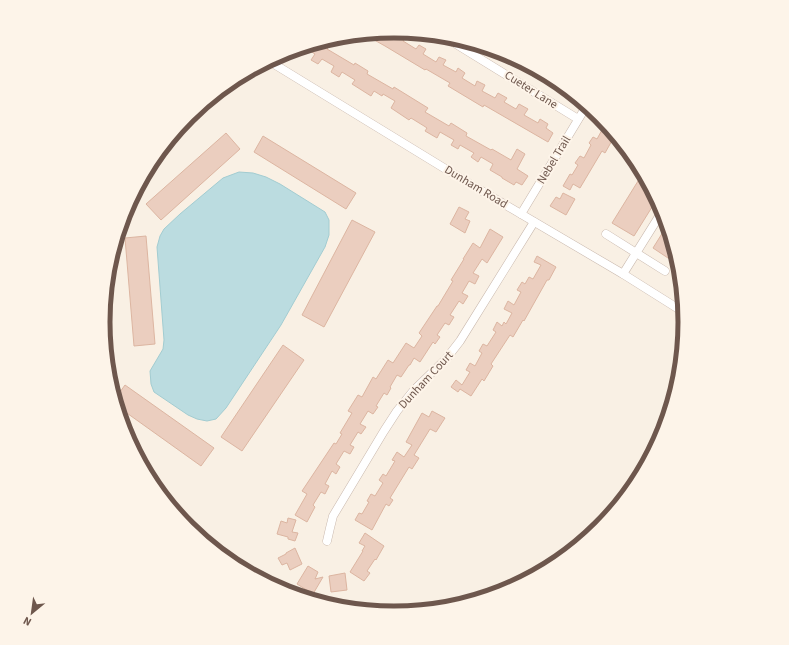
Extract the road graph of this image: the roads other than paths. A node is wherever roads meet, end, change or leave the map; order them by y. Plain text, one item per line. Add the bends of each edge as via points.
1 (458, 45) edge
2 (275, 65) edge
3 (584, 110) edge
4 (578, 119) junction
5 (521, 214) junction
6 (659, 218) edge
7 (534, 222) junction
8 (606, 234) dead end
9 (637, 253) junction
10 (665, 271) dead end
11 (623, 274) junction
12 (678, 308) edge
13 (327, 541) dead end

1 - 4 street, Cueter Lane
2 - 5 street, Dunham Road
3 - 4 street, Nebel Trail
4 - 5 street, Nebel Trail
5 - 7 street, Dunham Road
6 - 9 street
7 - 11 street, Dunham Road
7 - 13 street, Dunham Court via 460,341 404,401 391,420 333,516
8 - 9 street
9 - 10 street
9 - 11 street
11 - 12 street, Dunham Road

